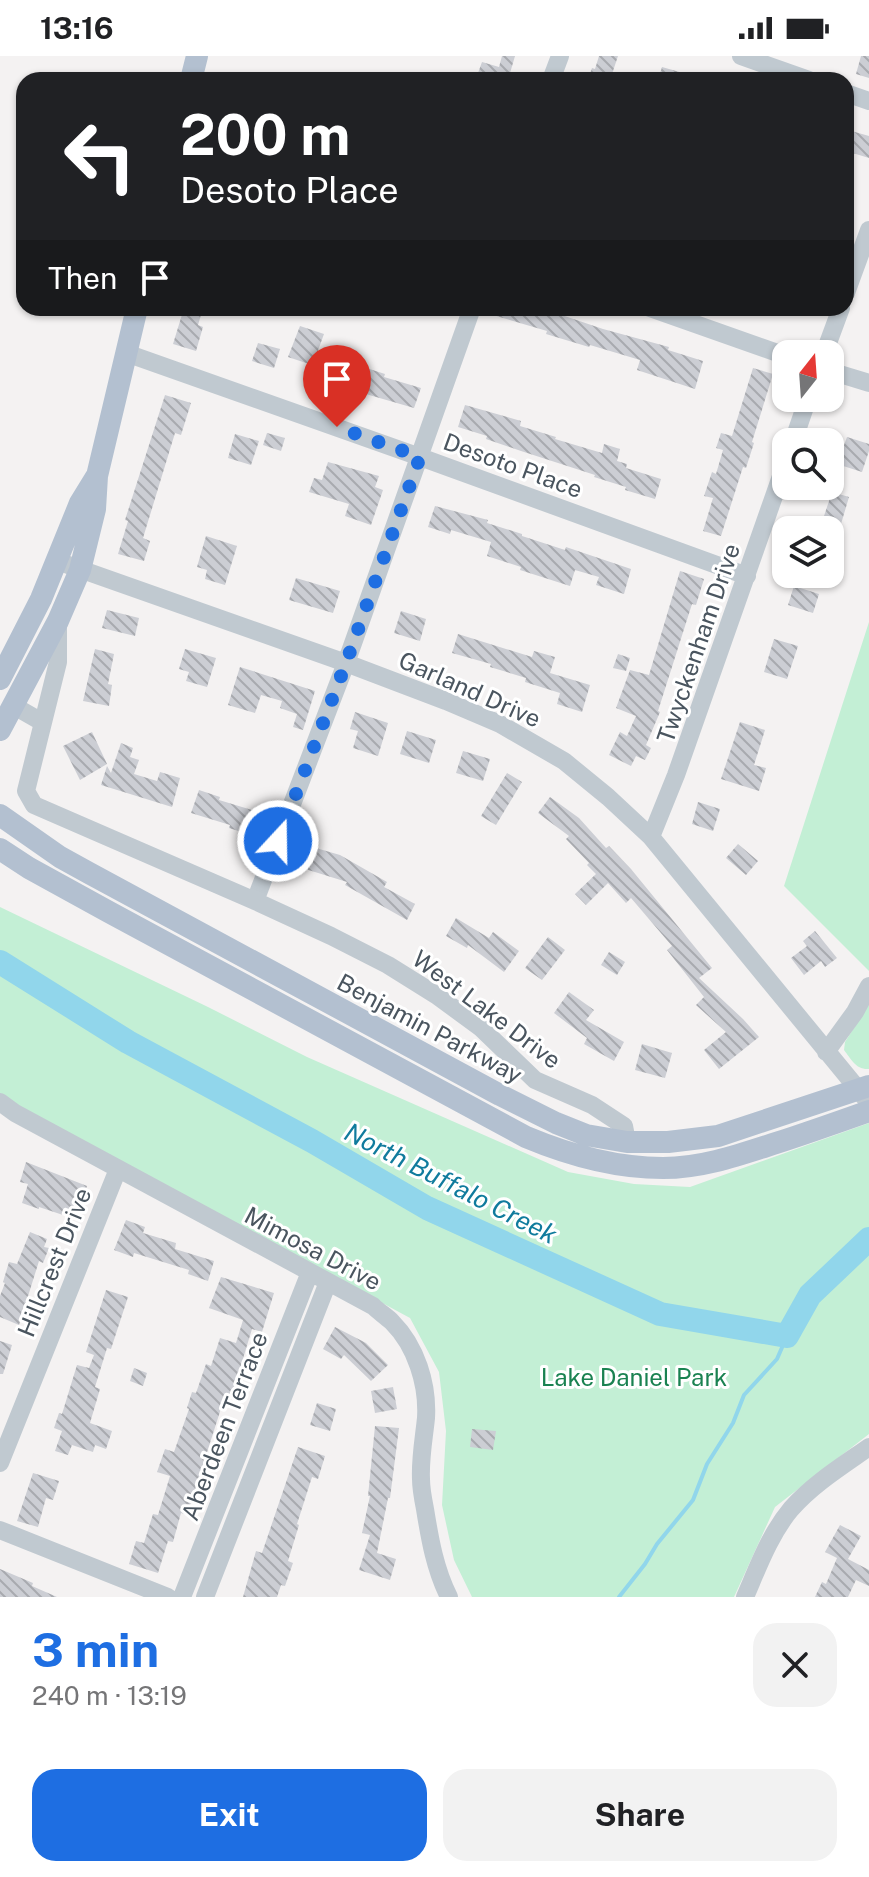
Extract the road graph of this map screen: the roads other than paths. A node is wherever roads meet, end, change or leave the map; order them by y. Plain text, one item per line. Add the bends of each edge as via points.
1 (741, 56) edge
2 (786, 72) edge
3 (869, 230) edge
4 (854, 271) edge
5 (135, 316) edge
6 (469, 316) edge
7 (673, 316) edge
8 (838, 316) edge
9 (829, 340) edge
10 (772, 351) edge
11 (126, 353) junction
12 (844, 375) edge
13 (869, 383) edge
14 (420, 457) junction
15 (97, 476) junction
16 (773, 500) edge
17 (57, 561) junction
18 (80, 570) junction
19 (747, 576) junction
20 (58, 621) junction
21 (346, 663) junction
22 (0, 679) edge
23 (14, 706) junction
24 (42, 722) junction
25 (0, 730) edge
26 (0, 815) edge
27 (651, 837) junction
28 (0, 849) edge
29 (0, 857) edge
30 (29, 868) junction
31 (255, 901) junction
32 (869, 986) edge
33 (826, 1052) junction
34 (865, 1093) edge
35 (0, 1102) edge
36 (869, 1111) edge
37 (627, 1142) junction
38 (118, 1169) junction
39 (310, 1272) junction
40 (328, 1282) junction
41 (869, 1447) edge
42 (0, 1463) edge
43 (0, 1530) edge
44 (168, 1597) edge
45 (182, 1597) edge
46 (205, 1597) edge
47 (449, 1597) edge
48 (745, 1597) edge

1 - 2 street
3 - 4 street
5 - 11 main road
6 - 14 street
7 - 10 street
8 - 9 street
11 - 14 street, Desoto Place
11 - 15 main road
12 - 13 street
14 - 19 street, Desoto Place
14 - 21 street
15 - 17 main road
15 - 18 main road
16 - 19 street, Twyckenham Drive
17 - 18 street, Garland Drive
17 - 22 main road
18 - 20 main road
18 - 21 street, Garland Drive
19 - 27 street, Twyckenham Drive
20 - 23 main road
20 - 24 street, West Lake Drive via 58,662
21 - 27 street, Garland Drive via 500,724 564,761
21 - 31 street
23 - 24 street
23 - 25 main road
24 - 31 street, West Lake Drive via 26,791 34,805
26 - 37 main road, Benjamin Parkway via 60,857 500,1095 586,1135
27 - 33 street, Garland Drive
28 - 30 main road, Benjamin Parkway
29 - 30 main road
30 - 36 main road, Benjamin Parkway via 558,1150 629,1166 711,1163
31 - 37 street, West Lake Drive via 388,965 436,995 481,1028 535,1080 624,1126
32 - 33 street
33 - 34 street, Garland Drive
34 - 37 main road, Benjamin Parkway via 718,1136
35 - 38 street, Mimosa Drive
38 - 39 street, Mimosa Drive
38 - 42 street, Hillcrest Drive
39 - 40 street, Mimosa Drive
39 - 45 street, Aberdeen Terrace
40 - 46 street, Aberdeen Terrace
40 - 47 street, Mimosa Drive via 393,1323 421,1373 426,1419 421,1481 431,1547
41 - 48 street via 790,1511
43 - 44 street

